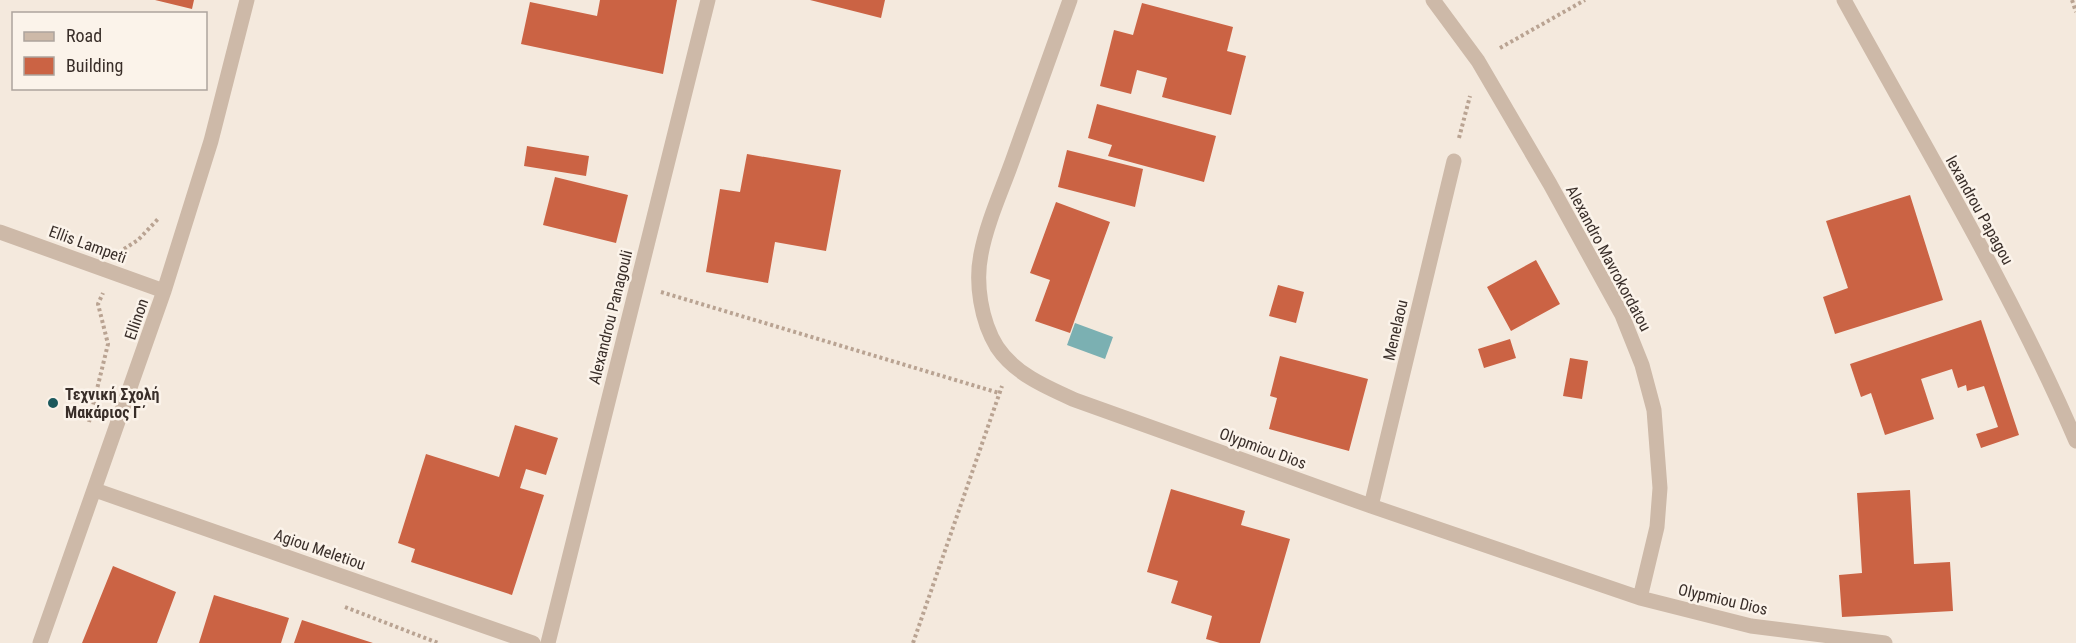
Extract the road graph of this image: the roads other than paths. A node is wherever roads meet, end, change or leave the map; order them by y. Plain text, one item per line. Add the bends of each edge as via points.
1 (247, 0) edge
2 (708, 0) edge
3 (1070, 0) edge
4 (1433, 0) edge
5 (1844, 0) edge
6 (1454, 161) dead end
7 (0, 232) edge
8 (164, 291) junction
9 (2076, 441) edge
10 (95, 490) junction
11 (1371, 506) junction
12 (1640, 598) junction
13 (40, 643) edge
14 (533, 643) edge
15 (548, 643) edge
16 (1885, 643) edge

1 - 8 street, Ellinon via 211,141
2 - 15 street, Alexandrou Panagouli
3 - 11 street, Olypmiou Dios via 981,255 979,288 985,320 996,345 1010,364 1075,400
4 - 12 street, Alexandro Mavrokordatou via 1478,61 1550,184 1622,315 1642,365 1654,410 1660,488 1657,527
5 - 9 street, lexandrou Papagou via 1996,277
6 - 11 street, Menelaou
7 - 8 street, Ellis Lampeti
8 - 10 street, Ellinon
10 - 13 street, Ellinon
10 - 14 street, Agiou Meletiou
11 - 12 street, Olypmiou Dios
12 - 16 street, Olypmiou Dios via 1751,626

